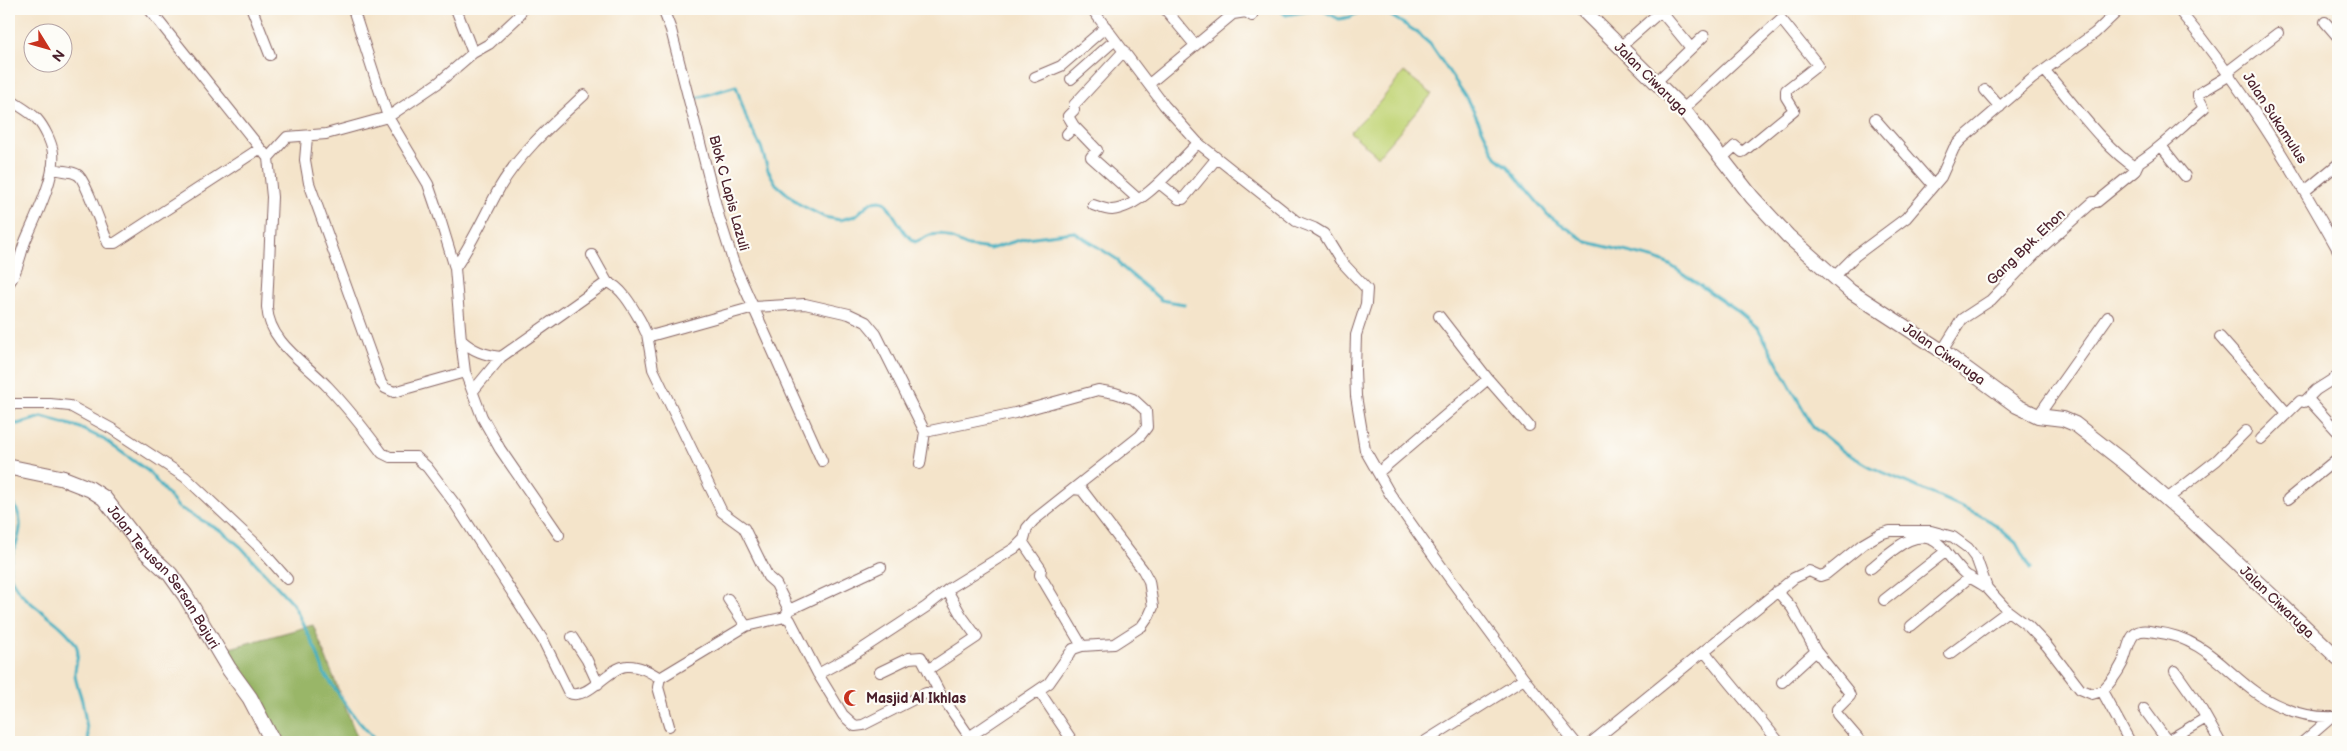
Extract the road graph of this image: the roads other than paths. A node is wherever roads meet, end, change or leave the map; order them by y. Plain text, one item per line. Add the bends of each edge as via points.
1 (149, 9) edge
2 (252, 9) edge
3 (353, 9) edge
4 (456, 9) edge
5 (522, 9) edge
6 (663, 9) edge
7 (1092, 9) edge
8 (1165, 9) edge
9 (1582, 9) edge
10 (2120, 9) edge
11 (2178, 9) edge
12 (1660, 10) edge
13 (1252, 16) dead end
14 (2325, 22) dead end
15 (1106, 27) junction
16 (2278, 33) dead end
17 (1704, 36) dead end
18 (2338, 37) edge
19 (1115, 40) junction
20 (1195, 45) junction
21 (1619, 48) junction
22 (1690, 48) junction
23 (1124, 51) junction
24 (473, 54) junction
25 (270, 55) dead end
26 (2045, 71) junction
27 (2229, 73) junction
28 (1034, 78) dead end
29 (1071, 79) dead end
30 (1656, 82) junction
31 (1149, 84) junction
32 (1985, 90) dead end
33 (584, 95) dead end
34 (9, 99) edge
35 (2000, 108) junction
36 (1683, 109) junction
37 (388, 117) junction
38 (1875, 119) dead end
39 (1074, 126) junction
40 (1067, 134) dead end
41 (307, 137) junction
42 (1198, 143) junction
43 (2162, 147) junction
44 (259, 149) junction
45 (268, 158) junction
46 (1722, 158) junction
47 (1216, 159) junction
48 (2338, 164) edge
49 (52, 168) junction
50 (2136, 168) junction
51 (2185, 176) dead end
52 (1158, 183) junction
53 (1933, 186) junction
54 (2305, 191) junction
55 (1138, 199) junction
56 (1093, 205) dead end
57 (2338, 250) edge
58 (592, 255) dead end
59 (455, 268) junction
60 (1834, 277) junction
61 (607, 282) junction
62 (9, 283) edge
63 (754, 307) junction
64 (1439, 316) dead end
65 (2108, 316) dead end
66 (647, 334) junction
67 (2220, 337) dead end
68 (461, 340) junction
69 (1942, 351) junction
70 (501, 357) junction
71 (465, 372) junction
72 (2338, 376) edge
73 (1488, 380) junction
74 (474, 391) junction
75 (2308, 399) junction
76 (9, 404) edge
77 (2288, 413) junction
78 (2038, 416) junction
79 (1529, 426) dead end
80 (2246, 431) dead end
81 (925, 432) junction
82 (2338, 432) edge
83 (2261, 439) dead end
84 (2338, 458) edge
85 (822, 461) dead end
86 (920, 464) dead end
87 (9, 467) edge
88 (1378, 472) junction
89 (1073, 489) junction
90 (2167, 499) junction
91 (2288, 499) dead end
92 (559, 535) dead end
93 (1022, 541) junction
94 (1945, 552) junction
95 (881, 567) dead end
96 (1871, 568) dead end
97 (1970, 577) junction
98 (287, 579) dead end
99 (1987, 588) junction
100 (947, 590) junction
101 (1777, 591) junction
102 (728, 599) dead end
103 (1884, 600) dead end
104 (2008, 611) junction
105 (787, 613) junction
106 (746, 626) junction
107 (1911, 626) dead end
108 (572, 637) dead end
109 (1082, 646) junction
110 (1704, 651) junction
111 (1816, 651) junction
112 (1950, 654) dead end
113 (2338, 658) edge
114 (929, 669) junction
115 (2175, 671) dead end
116 (880, 672) dead end
117 (818, 674) junction
118 (660, 678) junction
119 (1524, 679) junction
120 (1782, 682) dead end
121 (598, 684) junction
122 (1039, 691) junction
123 (2102, 691) junction
124 (941, 694) junction
125 (2144, 709) dead end
126 (2335, 717) edge
127 (2206, 718) junction
128 (669, 726) dead end
129 (971, 739) edge
130 (273, 742) edge
131 (1073, 742) edge
132 (1424, 742) edge
133 (1575, 742) edge
134 (1592, 742) edge
135 (1779, 742) edge
136 (1861, 742) edge
137 (2130, 742) edge
138 (2167, 742) edge
139 (2220, 742) edge
140 (2304, 742) edge

1 - 44 street
2 - 25 street
3 - 37 street
4 - 24 street
5 - 24 street via 518,17 489,44
6 - 63 street, Blok C Lapis Lazuli via 719,217 734,264
7 - 15 street
8 - 20 street
9 - 21 street, Jalan Ciwaruga
10 - 26 street via 2095,33
11 - 27 street, Jalan Sukamulus
12 - 21 street
12 - 22 street
13 - 20 street via 1246,12 1233,14
14 - 18 street
15 - 19 street
15 - 28 street via 1061,66
16 - 27 street
17 - 22 street
19 - 23 street
19 - 29 street
20 - 31 street
21 - 30 street, Jalan Ciwaruga
22 - 30 street
23 - 31 street
23 - 39 street via 1074,105 1068,116
24 - 37 street
26 - 35 street
26 - 50 street via 2122,159
27 - 43 street, Gang Bpk. Ehon via 2198,94 2204,108
27 - 54 street, Jalan Sukamulus
30 - 36 street, Jalan Ciwaruga
31 - 42 street
32 - 35 street
33 - 59 street via 534,143 501,186 468,250
34 - 49 street via 37,119 53,153
35 - 53 street via 1954,148 1941,177
36 - 46 street, Jalan Ciwaruga
36 - 46 street via 1781,19 1802,44 1818,65 1786,90 1786,97 1794,110 1744,151 1735,146
37 - 41 street
37 - 59 street via 428,184
38 - 53 street
39 - 40 street
39 - 55 street via 1097,150 1091,157
41 - 45 street via 287,137
41 - 71 street via 305,160 309,183 382,383 394,392
42 - 47 street
42 - 52 street
43 - 50 street, Gang Bpk. Ehon
43 - 51 street
44 - 45 street
44 - 49 street via 115,243 108,243 80,177
45 - 121 street via 272,197 267,313 277,337 329,388 382,453 390,457 416,457 427,467 472,529 544,640 569,693 578,694
46 - 60 street, Jalan Ciwaruga via 1788,236
47 - 52 street via 1182,199
47 - 88 street via 1296,222 1324,234 1340,260 1367,289 1366,304 1356,335 1355,370 1364,445
48 - 54 street
49 - 62 street via 41,205
50 - 69 street, Gang Bpk. Ehon via 2039,250 1991,300 1962,319
52 - 55 street
53 - 60 street via 1906,218 1854,256
54 - 57 street, Jalan Sukamulus
55 - 56 street via 1122,208 1110,210
58 - 61 street
59 - 68 street
60 - 69 street, Jalan Ciwaruga
61 - 66 street via 619,290
61 - 70 street
63 - 66 street via 654,335
63 - 81 street via 806,304 849,314 866,322 876,334
63 - 85 street, Blok C Lapis Lazuli
64 - 73 street
65 - 78 street
66 - 105 street via 653,369 722,512 744,528 768,577 776,584
67 - 77 street
68 - 70 street via 471,349
68 - 71 street
69 - 78 street, Jalan Ciwaruga via 2017,406
70 - 74 street
71 - 74 street
72 - 75 street
73 - 79 street
73 - 88 street
74 - 92 street via 482,418 500,449
75 - 77 street via 2300,401
75 - 82 street
76 - 98 street via 70,406 112,428 185,477 257,545
77 - 83 street
78 - 90 street, Jalan Ciwaruga via 2075,424
80 - 90 street
81 - 86 street
81 - 89 street via 1015,413 1098,390 1133,399 1146,411 1147,428
84 - 91 street
87 - 130 main road, Jalan Terusan Sersan Bajuri via 62,478 104,498 145,551 170,574 185,595 250,698
88 - 119 street via 1394,500
89 - 93 street via 1034,520
89 - 109 street via 1082,490 1144,570 1152,589 1153,607 1142,626 1114,644
90 - 113 street, Jalan Ciwaruga
93 - 100 street
93 - 109 street
94 - 96 street via 1932,540 1914,537
94 - 97 street
94 - 103 street
95 - 105 street
97 - 99 street
97 - 107 street
99 - 101 street via 1977,560 1968,548 1953,537 1931,531 1890,532 1872,538 1826,574 1803,573
99 - 104 street
100 - 114 street via 977,637
100 - 117 street via 894,628
101 - 110 street
101 - 111 street via 1792,608
102 - 106 street
104 - 112 street
104 - 123 street via 2047,646 2080,689 2092,694
105 - 106 street
105 - 117 street
106 - 118 street
108 - 121 street
109 - 122 street via 1073,649 1052,680
110 - 134 street
110 - 135 street
111 - 120 street
111 - 136 street via 1848,691 1850,696 1837,709 1837,714
114 - 116 street via 921,657 914,657
114 - 124 street
115 - 127 street
117 - 124 street via 843,714 855,726 926,693
118 - 121 street via 639,667 626,666 613,671
118 - 128 street via 658,687
119 - 132 street
119 - 133 street
122 - 129 street
122 - 131 street
123 - 126 street via 2116,674 2136,633 2163,633 2185,638 2206,650 2252,689 2281,707 2312,716
123 - 137 street
124 - 129 street
125 - 138 street
126 - 140 street
127 - 138 street
127 - 139 street

